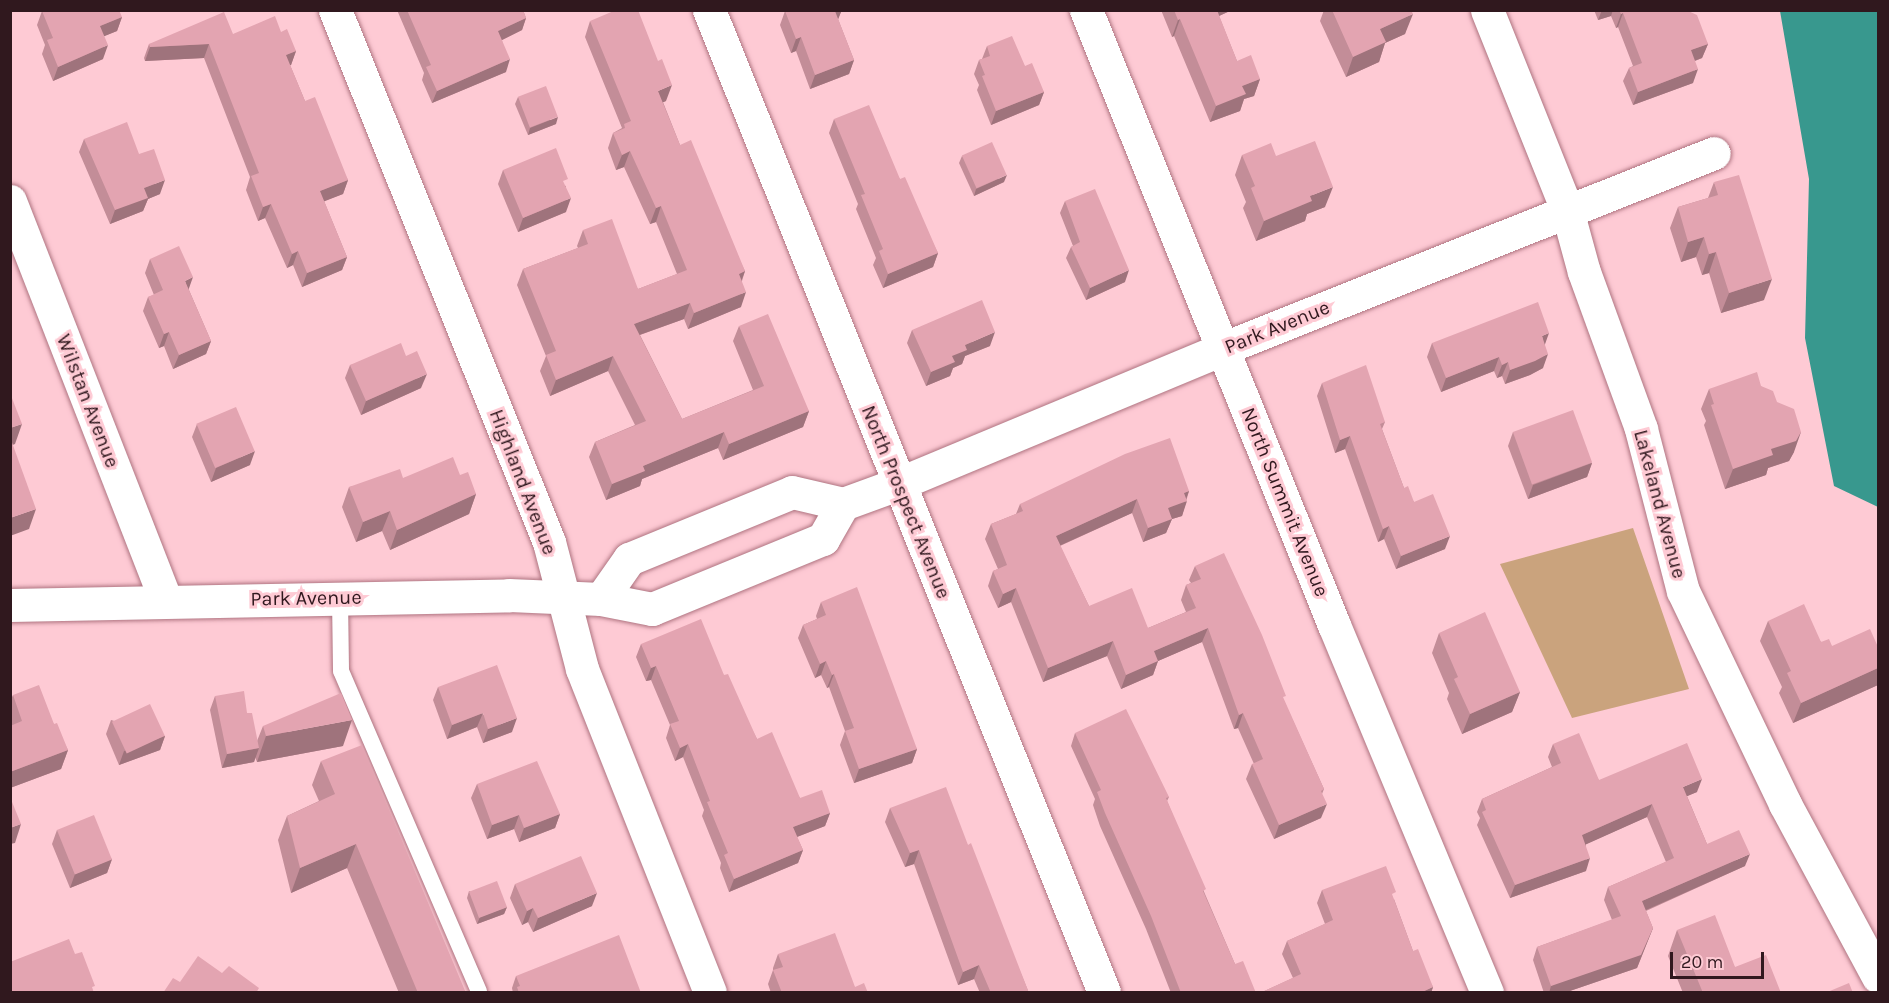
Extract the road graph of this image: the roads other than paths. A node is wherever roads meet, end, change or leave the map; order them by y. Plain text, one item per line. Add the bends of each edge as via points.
1 (335, 10) edge
2 (709, 10) edge
3 (1086, 10) edge
4 (1487, 10) edge
5 (1714, 153) dead end
6 (10, 201) edge
7 (1567, 210) junction
8 (1224, 348) junction
9 (898, 484) junction
10 (843, 504) junction
11 (340, 598) junction
12 (562, 598) junction
13 (601, 599) junction
14 (166, 601) junction
15 (10, 605) edge
16 (1878, 977) edge
17 (479, 993) edge
18 (710, 993) edge
19 (1104, 993) edge
20 (1487, 993) edge

1 - 12 street, Highland Avenue via 549,542
2 - 9 street, North Prospect Avenue
3 - 8 street, North Summit Avenue
4 - 7 street, Lakeland Avenue
5 - 7 street, Park Avenue
6 - 14 street, Wilstan Avenue
7 - 8 street, Park Avenue
7 - 16 street, Lakeland Avenue via 1584,272 1641,429 1683,591 1785,804
8 - 9 street, Park Avenue
8 - 20 street, North Summit Avenue
9 - 10 street, Park Avenue
9 - 19 street, North Prospect Avenue
10 - 13 street via 792,492 629,559
10 - 13 street, Park Avenue via 824,539 652,609
11 - 12 street, Park Avenue via 509,594
11 - 14 street, Park Avenue
11 - 17 lane via 341,671
12 - 13 street, Park Avenue
12 - 18 street, Highland Avenue via 582,669
14 - 15 street, Park Avenue

